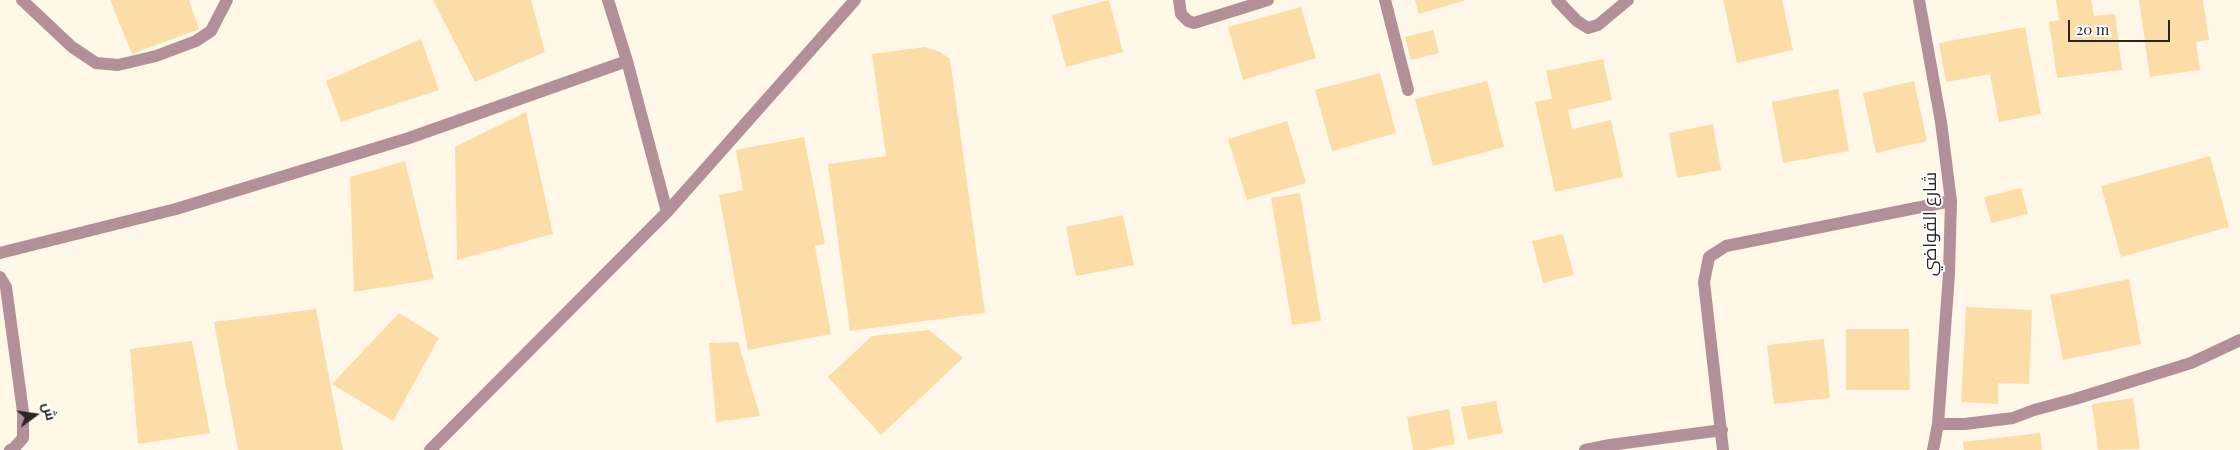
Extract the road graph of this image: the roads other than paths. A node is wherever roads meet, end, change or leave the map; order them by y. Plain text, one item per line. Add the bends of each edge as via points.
1 (22, 0) edge
2 (226, 0) edge
3 (608, 0) edge
4 (855, 0) edge
5 (1179, 0) edge
6 (1268, 0) edge
7 (1385, 0) edge
8 (1557, 0) edge
9 (1628, 0) edge
10 (1919, 0) edge
11 (627, 61) junction
12 (1408, 90) dead end
13 (1952, 200) junction
14 (667, 212) junction
15 (0, 253) edge
16 (0, 277) edge
17 (2240, 340) edge
18 (1938, 424) junction
19 (1722, 430) junction
20 (10, 450) edge
21 (430, 450) edge
22 (1585, 450) edge
23 (1723, 450) edge
24 (1933, 450) edge

1 - 2 street via 72,47 96,63 118,65 156,56 196,41 211,31
3 - 11 street
4 - 14 street
5 - 6 street via 1181,14 1194,23
7 - 12 street
8 - 9 street via 1588,28 1598,25
10 - 13 street, شارع القواضي
11 - 14 street
11 - 15 street via 408,138 185,206
13 - 18 street, شارع القواضي
13 - 19 street via 1726,246 1709,257 1704,282
14 - 21 street
16 - 20 street via 6,287 23,412 23,438
17 - 18 street via 2191,363 2013,418
18 - 24 street, شارع القواضي
19 - 22 street
19 - 23 street

